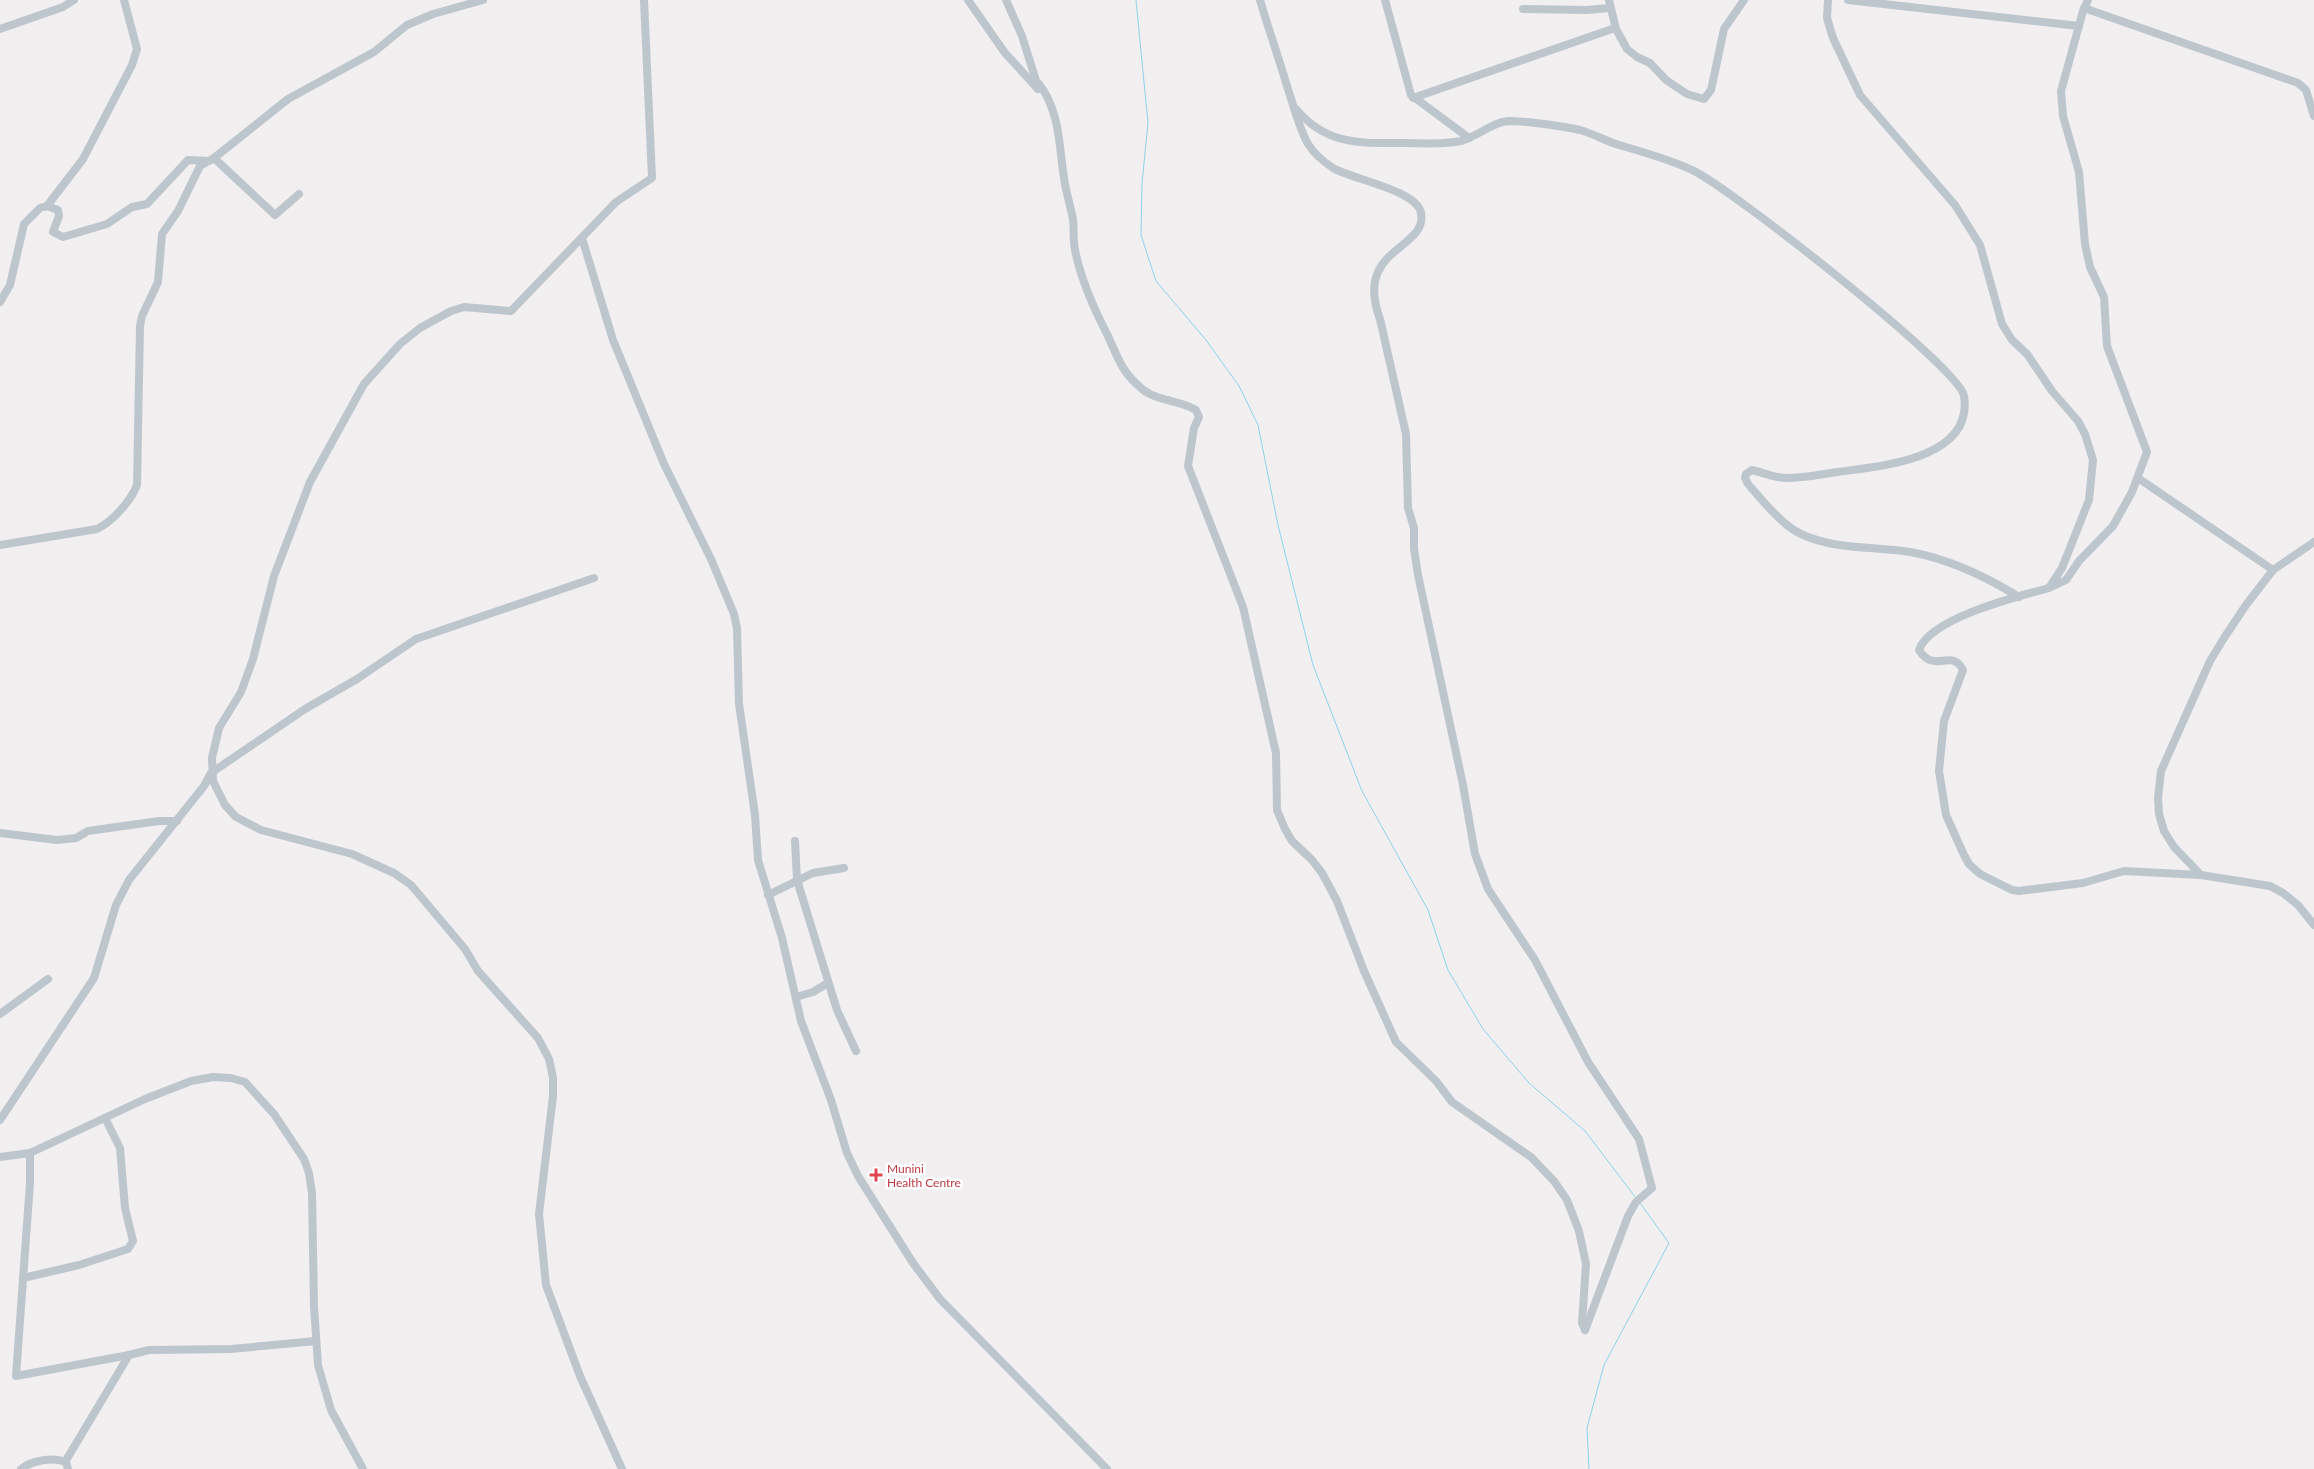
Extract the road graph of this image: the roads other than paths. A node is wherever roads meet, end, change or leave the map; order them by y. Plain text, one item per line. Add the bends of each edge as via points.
1 (74, 0) edge
2 (124, 0) edge
3 (483, 0) edge
4 (644, 0) edge
5 (968, 0) edge
6 (1006, 0) edge
7 (1260, 0) edge
8 (1385, 0) edge
9 (1744, 0) edge
10 (1828, 0) edge
11 (1848, 0) edge
12 (2088, 0) edge
13 (457, 4) edge
14 (1610, 4) edge
15 (2084, 8) junction
16 (1523, 9) dead end
17 (2079, 26) junction
18 (1615, 28) junction
19 (0, 29) edge
20 (1038, 89) junction
21 (1412, 98) junction
22 (1293, 105) junction
23 (2314, 116) edge
24 (1469, 138) junction
25 (211, 159) junction
26 (299, 194) dead end
27 (47, 206) junction
28 (582, 238) junction
29 (0, 302) edge
30 (2138, 478) junction
31 (2314, 542) edge
32 (0, 546) edge
33 (2274, 570) junction
34 (594, 578) dead end
35 (2049, 588) junction
36 (2020, 596) junction
37 (212, 773) junction
38 (177, 821) junction
39 (0, 833) edge
40 (795, 841) dead end
41 (844, 868) dead end
42 (2201, 875) junction
43 (797, 880) junction
44 (768, 895) junction
45 (2314, 925) edge
46 (48, 979) dead end
47 (828, 983) junction
48 (796, 997) junction
49 (0, 1014) edge
50 (856, 1050) dead end
51 (105, 1118) junction
52 (0, 1120) edge
53 (30, 1153) junction
54 (0, 1157) edge
55 (23, 1278) junction
56 (316, 1342) junction
57 (129, 1355) junction
58 (67, 1465) edge
59 (21, 1469) edge
60 (363, 1469) edge
61 (622, 1469) edge
62 (1107, 1469) edge

1 - 19 street via 63,7
2 - 27 street via 137,49 132,65 83,159
3 - 13 street
4 - 28 street via 648,116 654,174 649,181 616,202
5 - 20 street via 1005,53
6 - 20 street via 1022,36
7 - 22 street
8 - 21 street
9 - 18 street via 1724,29 1711,90 1704,99 1687,94 1666,80 1650,62 1632,55
10 - 35 street via 1827,18 1833,38 1860,95 1955,205 1980,245 2002,324 2085,434 2093,460 2089,500 2062,568
11 - 17 street
12 - 15 street
13 - 25 street via 407,25 374,52 288,99
14 - 16 street via 1587,10
14 - 18 street
15 - 17 street
15 - 23 street via 2298,83 2306,90
17 - 30 street via 2061,100 2079,172 2084,244 2090,267 2104,297 2107,346 2146,448
18 - 21 street
20 - 22 street via 1039,84 1050,102 1060,142 1073,221 1074,248 1083,279 1095,314 1118,362 1140,388 1149,394 1190,406 1200,417 1194,428 1188,466 1243,607 1276,753 1276,810 1284,829 1322,873 1337,901 1396,1042 1436,1081 1452,1102 1531,1157 1567,1200 1584,1248 1582,1323 1585,1330 1628,1216 1636,1202 1652,1188 1639,1138 1588,1062 1535,960 1488,889 1475,854 1418,575 1414,528 1408,508 1406,434 1374,303 1373,286 1382,262 1412,238 1422,213 1413,201 1384,186 1332,168 1309,145
21 - 24 street
22 - 24 street via 1309,122 1347,142 1444,143
24 - 36 street via 1508,121 1589,133 1693,170 1714,182 1815,258 1954,378 1964,393 1962,423 1959,430 1938,449 1894,463 1787,478 1752,470 1744,478 1799,533 1850,547 1911,552 1952,563 1989,578
25 - 26 street via 275,215
25 - 27 street via 188,160 147,204 132,207 107,224 73,235 63,237 54,232 58,210
25 - 32 street via 200,166 178,211 162,234 158,282 142,316 137,486 134,492 104,526 97,529
27 - 29 street via 40,208 24,224 10,285
28 - 37 street via 511,311 464,307 450,310 400,344 364,384 310,482 283,550 253,659 241,692 219,728
28 - 44 street via 613,340 664,464 734,614 739,704 753,798 756,846
30 - 33 street
30 - 35 street via 2113,526 2079,561 2066,580
31 - 33 street
33 - 42 street via 2246,605 2210,661 2161,771 2159,814 2164,831 2174,847
34 - 37 street via 416,639
35 - 36 street
36 - 42 street via 1958,618 1929,636 1919,650 1927,660 1934,663 1954,660 1963,670 1944,721 1939,771 1946,815 1969,864 1980,874 2019,892 2076,884 2124,870
37 - 38 street
37 - 61 street via 225,805 248,824 352,854 394,873 411,886 466,949 483,978 538,1038 549,1059 553,1078 539,1214 546,1285 580,1376
38 - 39 street via 88,831 76,838 58,840
38 - 52 street via 128,880 118,900 94,978
40 - 43 street
41 - 43 street
42 - 45 street via 2270,886 2298,905
43 - 44 street
43 - 47 street
44 - 48 street
46 - 49 street
47 - 48 street
47 - 50 street
48 - 62 street via 801,1021 847,1153 913,1263 955,1315
51 - 53 street
51 - 55 street via 120,1148 125,1208 133,1241 128,1248 79,1265
51 - 56 street via 168,1089 213,1077 245,1082 258,1095 304,1159 309,1173
53 - 54 street
53 - 55 street
55 - 57 street via 16,1376
56 - 57 street via 232,1349 149,1350
56 - 60 street via 318,1366 331,1410
57 - 58 street
58 - 59 street via 48,1460

